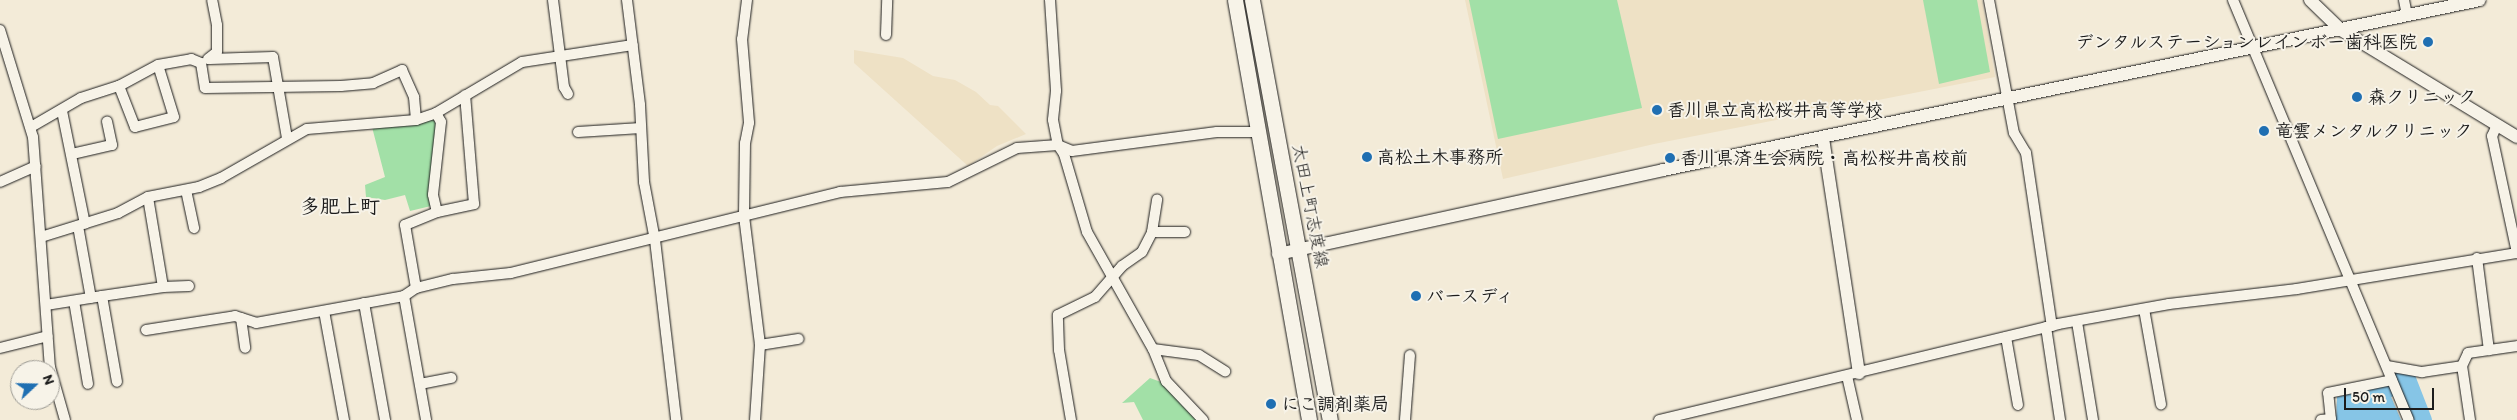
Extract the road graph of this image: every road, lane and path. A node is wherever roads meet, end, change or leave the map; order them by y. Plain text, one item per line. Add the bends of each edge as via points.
1 (212, 0) edge
2 (552, 0) edge
3 (627, 0) edge
4 (747, 0) edge
5 (887, 0) edge
6 (1050, 0) edge
7 (1235, 0) edge
8 (1252, 0) edge
9 (1988, 0) edge
10 (2233, 0) edge
11 (2310, 0) edge
12 (2404, 0) edge
13 (2480, 0) edge
14 (2407, 16) junction
15 (0, 30) edge
16 (2341, 30) junction
17 (886, 35) dead end
18 (633, 45) junction
19 (2253, 46) junction
20 (560, 54) junction
21 (206, 61) junction
22 (158, 65) junction
23 (279, 85) junction
24 (119, 86) junction
25 (568, 94) dead end
26 (465, 95) junction
27 (2006, 99) junction
28 (62, 111) junction
29 (1274, 111) junction
30 (436, 113) junction
31 (1256, 113) junction
32 (416, 120) junction
33 (107, 122) dead end
34 (2497, 125) junction
35 (31, 127) junction
36 (642, 128) junction
37 (578, 132) dead end
38 (1258, 132) junction
39 (2517, 137) edge
40 (287, 138) junction
41 (1823, 138) junction
42 (1058, 145) junction
43 (72, 154) junction
44 (36, 166) junction
45 (0, 182) edge
46 (186, 190) junction
47 (148, 197) junction
48 (1157, 199) dead end
49 (437, 212) junction
50 (744, 216) junction
51 (82, 225) junction
52 (194, 228) dead end
53 (1152, 232) junction
54 (1185, 232) dead end
55 (654, 236) junction
56 (41, 237) junction
57 (1299, 250) junction
58 (2517, 253) edge
59 (1278, 254) junction
60 (2477, 258) junction
61 (2352, 278) junction
62 (1111, 280) junction
63 (189, 286) dead end
64 (163, 287) junction
65 (416, 288) junction
66 (102, 296) junction
67 (404, 296) junction
68 (91, 298) junction
69 (74, 301) junction
70 (364, 303) junction
71 (46, 305) junction
72 (2144, 309) junction
73 (324, 311) junction
74 (241, 318) junction
75 (2078, 322) junction
76 (2049, 326) junction
77 (146, 330) dead end
78 (48, 336) junction
79 (2006, 337) junction
80 (799, 339) dead end
81 (760, 345) junction
82 (2517, 346) edge
83 (0, 348) edge
84 (245, 348) dead end
85 (1153, 349) junction
86 (2489, 350) junction
87 (1410, 355) dead end
88 (2387, 366) junction
89 (2462, 366) junction
90 (1224, 371) dead end
91 (1853, 374) junction
92 (451, 378) dead end
93 (117, 382) dead end
94 (2393, 383) junction
95 (88, 384) dead end
96 (420, 384) junction
97 (2161, 404) dead end
98 (2018, 405) dead end
99 (2328, 419) edge
100 (65, 420) edge
101 (344, 420) edge
102 (385, 420) edge
103 (426, 420) edge
104 (676, 420) edge
105 (755, 420) edge
106 (1071, 420) edge
107 (1203, 420) edge
108 (1309, 420) edge
109 (1330, 420) edge
110 (1405, 420) edge
111 (1659, 420) edge
112 (1857, 420) edge
113 (2060, 420) edge
114 (2093, 420) edge
115 (2409, 420) edge
116 (2470, 420) edge

1 - 21 street via 217,52
2 - 20 street
3 - 18 street
4 - 50 street via 742,39 749,123 745,143
5 - 17 street
6 - 42 street via 1056,90 1053,120
7 - 31 main road
8 - 29 main road, 太田上町志度線
9 - 27 street
10 - 19 street
11 - 16 street
12 - 14 street
13 - 14 street
14 - 16 street
15 - 35 street
16 - 19 street
16 - 34 street
18 - 20 street
18 - 36 street
19 - 27 street
19 - 61 street
20 - 25 street
20 - 26 street via 522,62
21 - 22 street via 191,59
21 - 23 street via 273,57
21 - 23 street via 205,88
22 - 24 street
22 - 24 street via 174,117 135,127
23 - 32 street via 373,83 402,70 414,98
23 - 40 street
24 - 28 street via 81,98
26 - 30 street
26 - 49 street via 474,204
27 - 41 street
27 - 76 street via 2014,133 2026,153
28 - 35 street
28 - 43 street
29 - 31 main road
29 - 57 main road, 太田上町志度線
30 - 32 street
30 - 49 street via 441,122 433,195
31 - 38 main road
32 - 40 street via 340,124 307,129
33 - 43 street via 112,145
34 - 39 street
34 - 58 street via 2492,136
35 - 44 street
36 - 37 street
36 - 55 street via 644,182
38 - 42 street via 1217,132 1072,151
38 - 59 main road
40 - 46 street via 220,178
41 - 57 street
41 - 91 street
42 - 50 street via 1017,148 948,182 840,192
42 - 62 street via 1064,154 1087,232
43 - 51 street
44 - 45 street
44 - 56 street
46 - 47 street
46 - 52 street
47 - 51 street
47 - 64 street
48 - 53 street
49 - 65 street via 406,225
50 - 55 street via 708,227
50 - 81 street
51 - 56 street
51 - 68 street
53 - 54 street
53 - 62 street via 1142,252 1122,266
55 - 65 street via 511,273 452,278
55 - 104 street
56 - 71 street
57 - 59 street
57 - 109 main road, 太田上町志度線
58 - 60 street
59 - 108 main road
60 - 61 street
60 - 86 street
61 - 72 street via 2297,289 2208,298
61 - 88 street
62 - 85 street
62 - 106 street via 1095,297 1058,316
63 - 64 street
64 - 66 street
65 - 67 street
66 - 68 street
66 - 93 street
67 - 70 street
67 - 96 street
68 - 69 street
69 - 71 street
69 - 95 street
70 - 73 street
70 - 102 street
71 - 78 street
72 - 75 street
72 - 97 street
73 - 74 street via 256,323
73 - 101 street
74 - 77 street
74 - 84 street
75 - 76 street
75 - 114 street
76 - 79 street
76 - 113 street
78 - 83 street
78 - 100 street via 50,367
79 - 91 street
79 - 98 street
80 - 81 street
81 - 105 street
82 - 86 street
85 - 90 street via 1199,356
85 - 107 street via 1166,381
86 - 89 street via 2468,353
87 - 110 street
88 - 89 street via 2422,372
88 - 94 street
89 - 116 street
91 - 111 street
91 - 112 street
92 - 96 street
94 - 99 street via 2328,393
94 - 115 street
96 - 103 street

